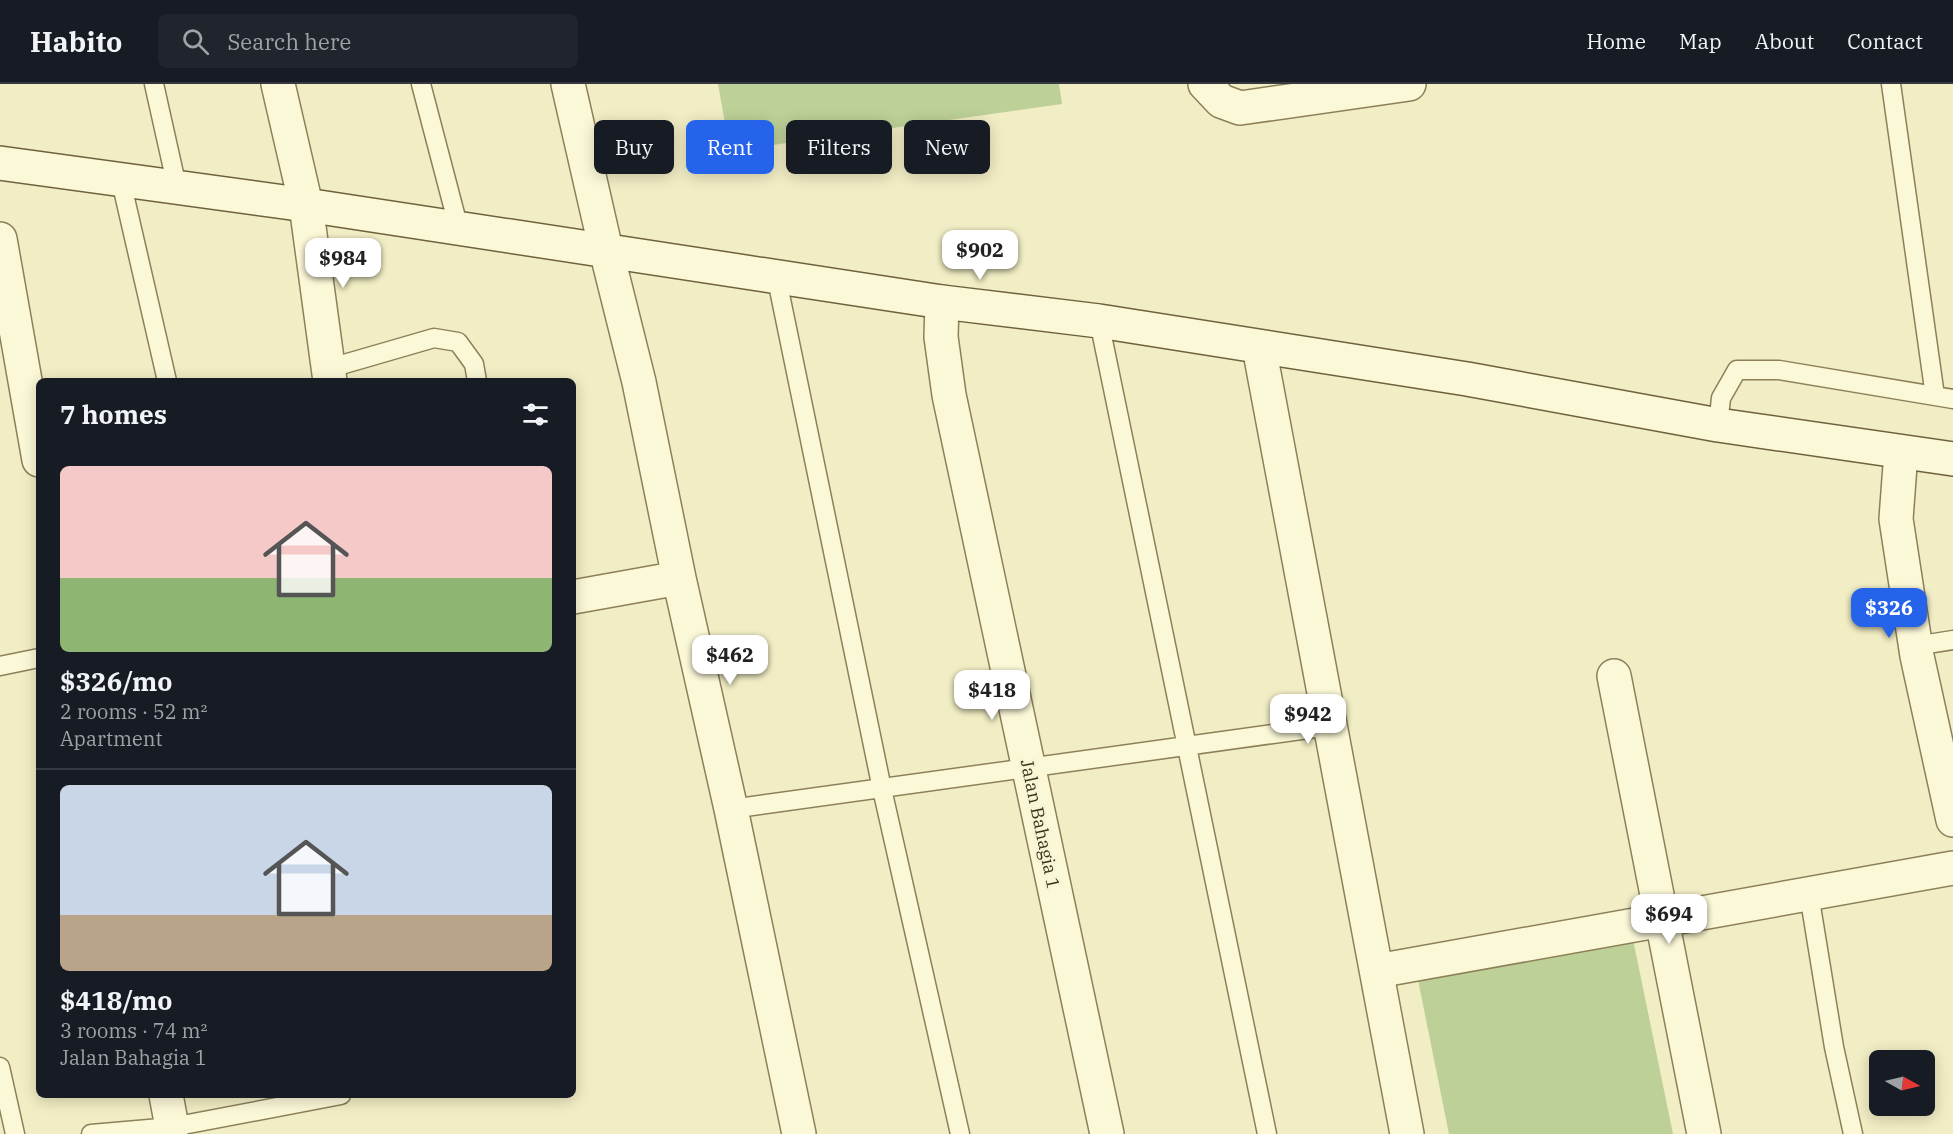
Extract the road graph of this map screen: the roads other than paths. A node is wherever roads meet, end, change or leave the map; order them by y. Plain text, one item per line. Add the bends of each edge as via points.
1 (154, 84) edge
2 (278, 84) edge
3 (421, 84) edge
4 (568, 84) edge
5 (1205, 84) edge
6 (1409, 84) edge
7 (1891, 84) edge
8 (1340, 89) edge
9 (0, 164) edge
10 (121, 181) junction
11 (177, 187) junction
12 (306, 205) junction
13 (459, 229) junction
14 (0, 239) edge
15 (606, 250) junction
16 (776, 275) junction
17 (942, 302) junction
18 (1099, 321) junction
19 (1259, 347) junction
20 (328, 375) edge
21 (166, 378) edge
22 (476, 378) edge
23 (1944, 398) edge
24 (1718, 424) junction
25 (36, 443) edge
26 (1901, 452) junction
27 (1953, 459) edge
28 (679, 578) junction
29 (576, 596) edge
30 (1953, 640) edge
31 (1916, 646) junction
32 (36, 659) edge
33 (0, 666) edge
34 (1614, 676) dead end
35 (1330, 726) junction
36 (1185, 746) junction
37 (1028, 768) junction
38 (882, 789) junction
39 (731, 809) junction
40 (1953, 820) edge
41 (1953, 868) edge
42 (1809, 894) junction
43 (1662, 920) junction
44 (1377, 971) junction
45 (0, 1067) edge
46 (167, 1098) edge
47 (312, 1098) edge
48 (172, 1127) junction
49 (15, 1134) edge
50 (91, 1134) edge
51 (799, 1134) edge
52 (960, 1134) edge
53 (1107, 1134) edge
54 (1267, 1134) edge
55 (1407, 1134) edge
56 (1704, 1134) edge
57 (1853, 1134) edge

1 - 11 lane
2 - 12 street
3 - 13 lane
4 - 15 street
5 - 8 street via 1221,101 1240,108
6 - 8 street
7 - 23 lane
9 - 10 street
10 - 11 street
10 - 21 lane
11 - 12 street
12 - 13 street
12 - 20 street
13 - 15 street
14 - 25 street
15 - 16 street
15 - 28 street via 639,381
16 - 17 street
16 - 38 lane
17 - 18 street
17 - 37 street, Jalan Bahagia 1 via 941,337 949,395
18 - 19 street
18 - 36 lane
19 - 24 street
19 - 35 street
20 - 22 lane via 434,338 458,342 474,364
23 - 24 lane via 1779,370 1737,370 1721,398
24 - 26 street
26 - 27 street
26 - 31 street via 1896,519
28 - 29 street
28 - 39 street
30 - 31 lane
31 - 40 street
32 - 33 lane
34 - 43 street
35 - 36 lane
35 - 44 street
36 - 37 lane
36 - 54 lane
37 - 38 lane
37 - 53 street, Jalan Bahagia 1
38 - 39 lane
38 - 52 lane
39 - 51 street
41 - 42 street
42 - 43 street
42 - 57 lane
43 - 44 street
43 - 56 street
44 - 55 street
45 - 49 lane
46 - 48 street
47 - 48 lane
48 - 50 lane

